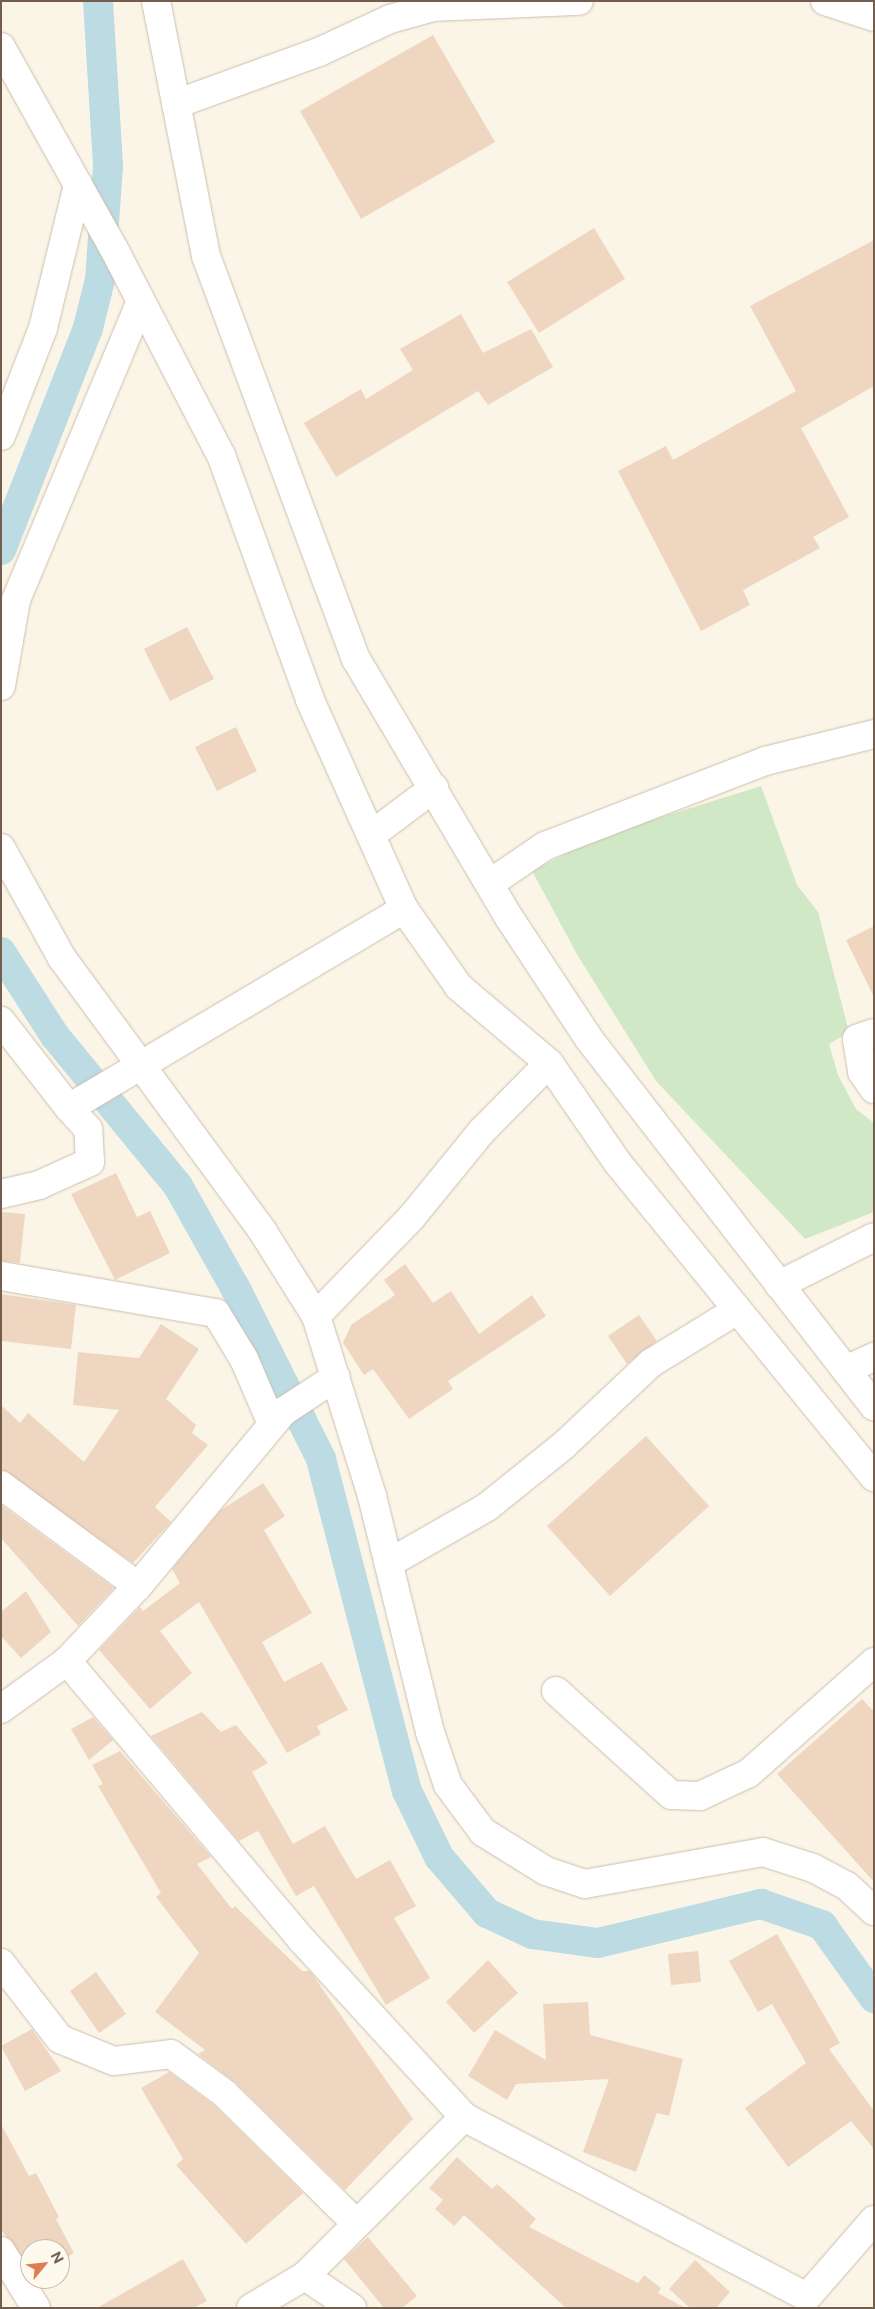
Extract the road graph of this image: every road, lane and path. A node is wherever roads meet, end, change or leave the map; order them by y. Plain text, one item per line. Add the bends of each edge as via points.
1 (156, 1) edge
2 (579, 1) edge
3 (825, 1) edge
4 (874, 17) edge
5 (1, 47) edge
6 (176, 104) junction
7 (81, 192) junction
8 (140, 303) junction
9 (1, 436) edge
10 (1, 686) edge
11 (874, 734) edge
12 (434, 788) junction
13 (370, 835) junction
14 (1, 848) edge
15 (492, 882) junction
16 (404, 909) junction
17 (1, 1022) edge
18 (874, 1033) edge
19 (549, 1063) junction
20 (140, 1069) junction
21 (874, 1089) edge
22 (76, 1104) junction
23 (1, 1194) edge
24 (874, 1237) edge
25 (1, 1276) edge
26 (779, 1285) junction
27 (737, 1310) junction
28 (316, 1316) junction
29 (874, 1357) edge
30 (846, 1370) junction
31 (336, 1377) junction
32 (874, 1406) edge
33 (278, 1418) junction
34 (874, 1477) edge
35 (1, 1485) edge
36 (389, 1563) junction
37 (138, 1586) junction
38 (67, 1661) junction
39 (874, 1662) edge
40 (556, 1691) dead end
41 (1, 1709) edge
42 (874, 1911) edge
43 (1, 1963) edge
44 (464, 2117) junction
45 (874, 2220) edge
46 (357, 2224) junction
47 (1, 2251) edge
48 (305, 2276) junction
49 (805, 2303) edge
50 (36, 2308) edge
51 (250, 2308) edge
52 (352, 2308) edge

1 - 6 street
2 - 6 street via 433,7 390,19 319,52
3 - 4 street
5 - 7 street
6 - 12 street via 206,256 269,434 356,659
7 - 8 street
7 - 9 street via 44,328
8 - 10 street via 16,600
8 - 13 street via 221,455 310,700
11 - 15 street via 764,761 544,846
12 - 13 street
12 - 15 street
13 - 16 street
14 - 20 street via 62,958
15 - 26 street via 589,1040
16 - 19 street via 460,987
16 - 20 street
17 - 22 street
18 - 21 street via 857,1039 862,1072
19 - 27 street via 617,1162
19 - 28 street via 482,1131 411,1218
20 - 22 street
20 - 28 street via 263,1232
22 - 23 street via 88,1129 90,1162 38,1185
24 - 26 street
25 - 33 street via 216,1313
26 - 30 street
27 - 34 street
27 - 36 street via 652,1363 564,1445 487,1507
28 - 31 street
29 - 30 street
30 - 32 street
31 - 33 street
31 - 36 street
33 - 37 street
35 - 37 street
36 - 42 street via 430,1732 448,1785 483,1832 546,1871 585,1884 764,1852 812,1868 847,1886
37 - 38 street
38 - 41 street
38 - 44 street via 302,1940
39 - 40 street via 749,1773 700,1796 671,1796
43 - 46 street via 60,2039 114,2061 171,2054 225,2094
44 - 46 street
44 - 49 street
45 - 49 street
46 - 48 street
47 - 50 street
48 - 51 street
48 - 52 street

